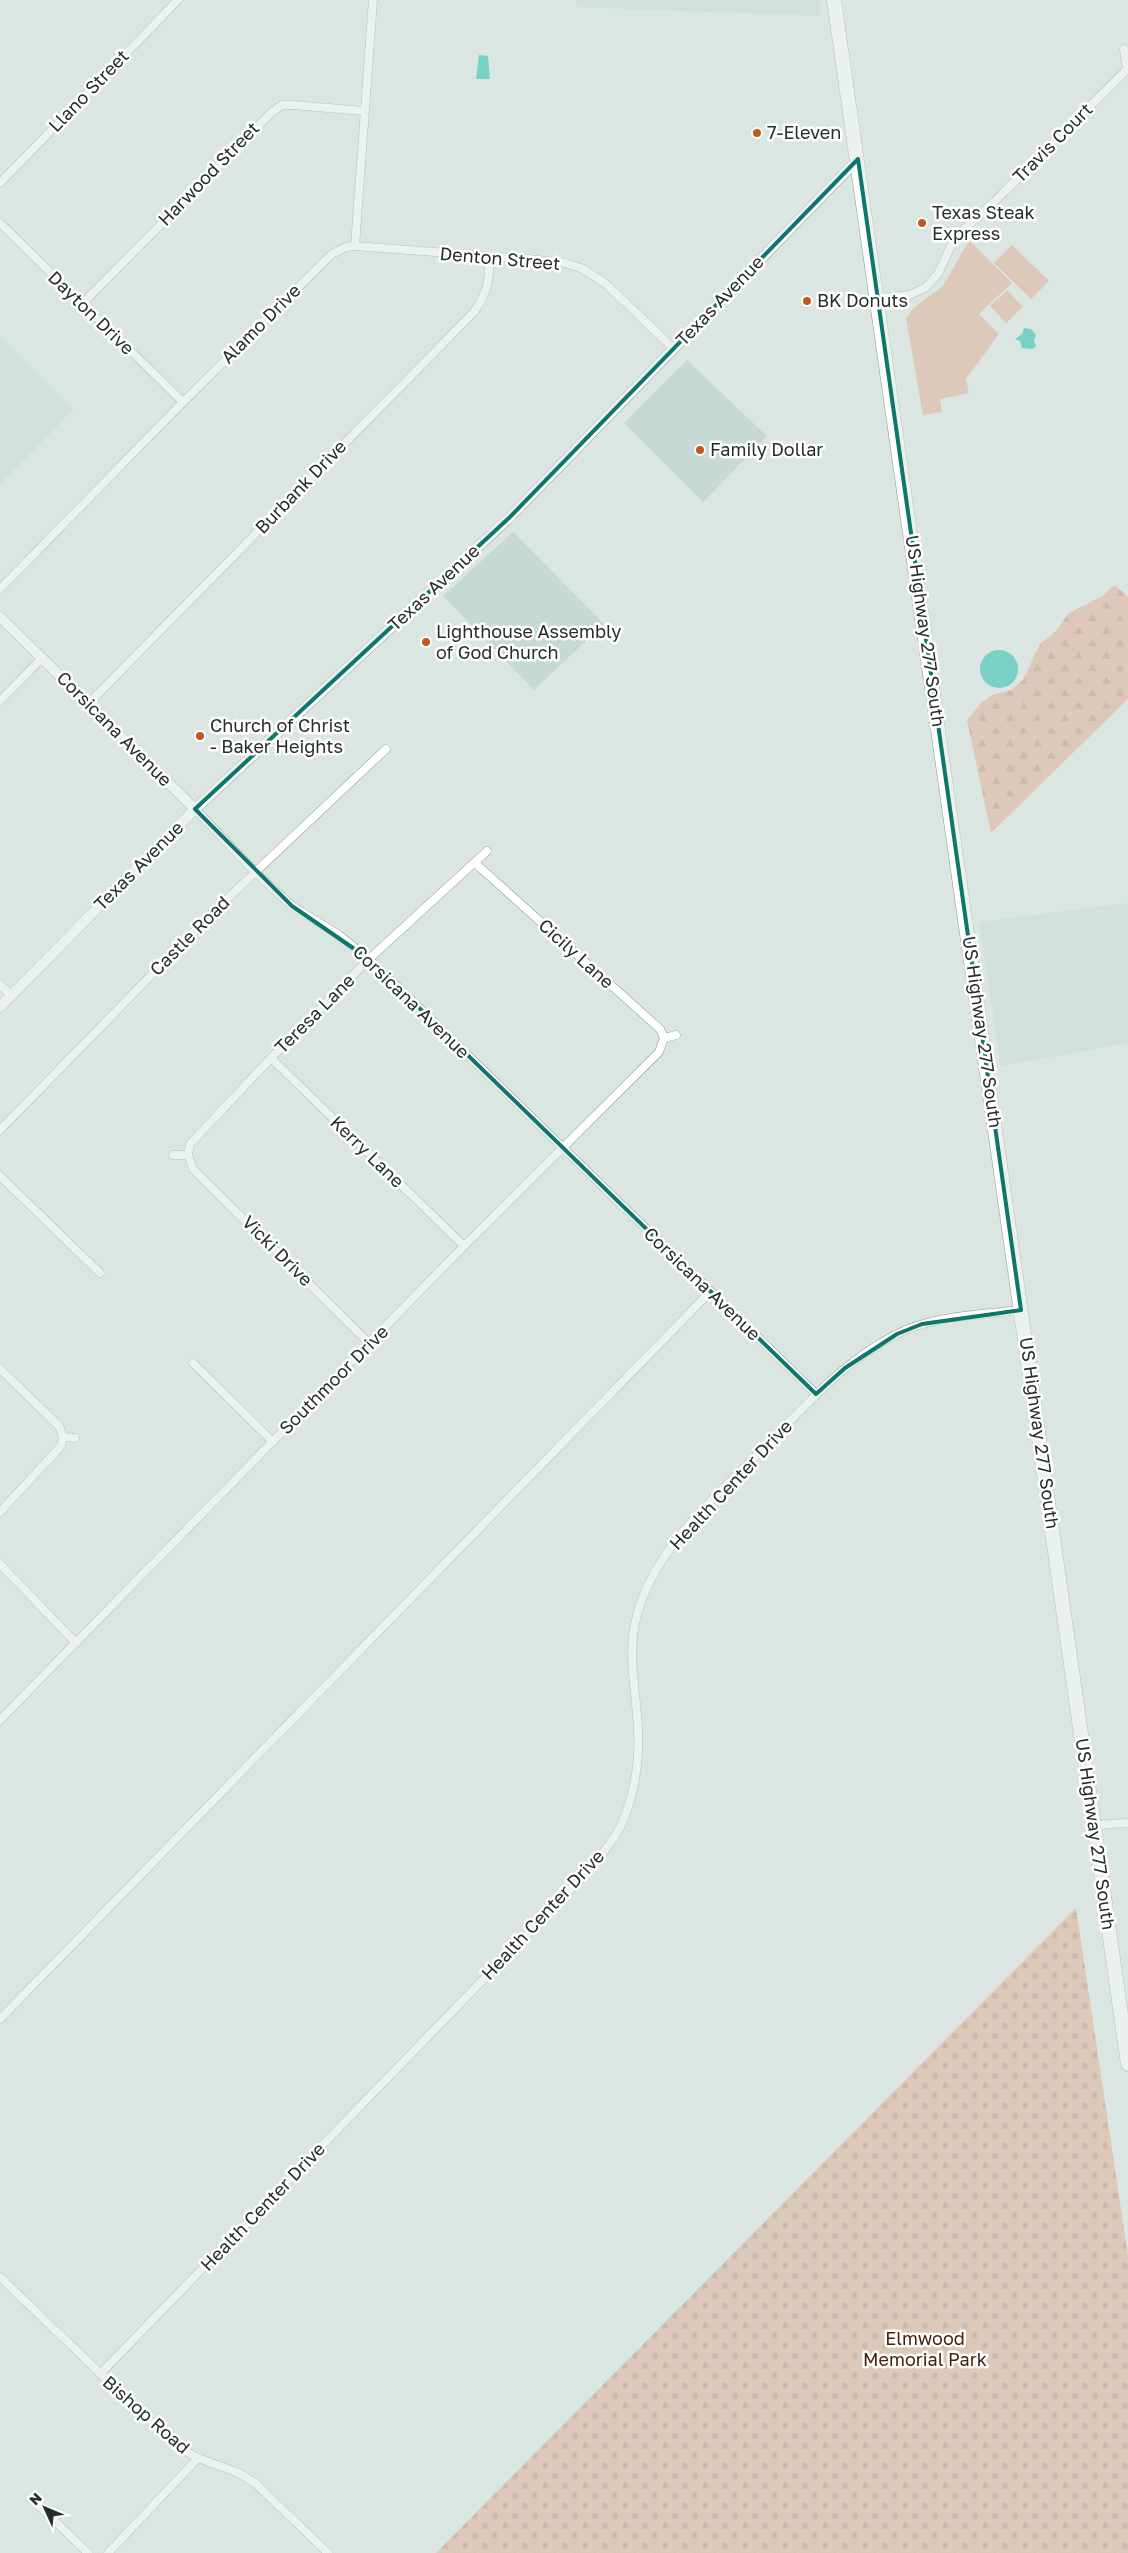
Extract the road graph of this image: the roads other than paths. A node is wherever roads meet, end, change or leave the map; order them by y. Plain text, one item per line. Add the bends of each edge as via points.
1 (178, 0) edge
2 (373, 0) edge
3 (834, 0) edge
4 (1124, 49) dead end
5 (364, 111) junction
6 (858, 159) junction
7 (0, 183) edge
8 (0, 223) edge
9 (355, 246) junction
10 (490, 258) junction
11 (878, 298) junction
12 (82, 304) junction
13 (674, 349) junction
14 (182, 402) junction
15 (0, 590) edge
16 (0, 617) edge
17 (42, 658) junction
18 (0, 700) edge
19 (88, 704) junction
20 (386, 749) dead end
21 (195, 809) junction
22 (487, 851) dead end
23 (475, 863) junction
24 (255, 872) junction
25 (369, 958) junction
26 (0, 985) edge
27 (11, 995) junction
28 (0, 1006) edge
29 (676, 1035) dead end
30 (664, 1038) junction
31 (271, 1058) junction
32 (0, 1130) edge
33 (562, 1148) junction
34 (173, 1155) dead end
35 (188, 1155) junction
36 (0, 1176) edge
37 (464, 1246) junction
38 (100, 1273) dead end
39 (710, 1292) junction
40 (1021, 1310) junction
41 (370, 1344) junction
42 (193, 1363) dead end
43 (0, 1369) edge
44 (816, 1394) junction
45 (63, 1437) junction
46 (75, 1438) dead end
47 (273, 1442) junction
48 (0, 1512) edge
49 (0, 1564) edge
50 (76, 1643) junction
51 (0, 1720) edge
52 (1128, 1823) edge
53 (1094, 1825) junction
54 (0, 2019) edge
55 (1128, 2064) edge
56 (0, 2277) edge
57 (100, 2374) junction
58 (198, 2458) junction
59 (40, 2507) dead end
60 (88, 2553) edge
61 (108, 2553) edge
62 (328, 2553) edge

1 - 7 street, Llano Street
2 - 5 street
3 - 6 highway, US Highway 277 South
4 - 11 street, Travis Court via 1127,69 960,233 938,274 926,287 910,295
5 - 9 street
5 - 12 street, Harwood Street via 282,105
6 - 11 highway, US Highway 277 South
6 - 13 street, Texas Avenue
8 - 12 street, Dayton Drive
9 - 10 street, Denton Street
9 - 14 street, Alamo Drive via 332,254
10 - 13 street, Denton Street via 565,263 581,268 605,283
10 - 19 street, Burbank Drive via 490,279 484,298 474,312
11 - 40 highway, US Highway 277 South
12 - 14 street, Dayton Drive
13 - 21 street, Texas Avenue via 510,517
14 - 15 street, Alamo Drive
16 - 17 street, Corsicana Avenue
17 - 18 street
17 - 19 street, Corsicana Avenue
19 - 21 street, Corsicana Avenue
20 - 24 street, Castle Road
21 - 24 street, Corsicana Avenue
21 - 27 street, Texas Avenue
22 - 23 street, Teresa Lane
23 - 25 street, Teresa Lane
23 - 30 street, Cicily Lane via 660,1030
24 - 25 street, Corsicana Avenue via 292,906
24 - 32 street, Castle Road
25 - 31 street, Teresa Lane
25 - 33 street, Corsicana Avenue
26 - 27 street
27 - 28 street, Texas Avenue
29 - 30 street
30 - 33 street, Southmoor Drive via 659,1052
31 - 35 street, Teresa Lane via 190,1144
31 - 37 street, Kerry Lane
33 - 37 street, Southmoor Drive
33 - 39 street, Corsicana Avenue
34 - 35 street
35 - 41 street, Vicki Drive via 193,1169
36 - 38 street
37 - 41 street, Southmoor Drive
39 - 44 street, Corsicana Avenue
39 - 54 street
40 - 44 street, Health Center Drive via 922,1324 897,1334 845,1368
40 - 53 highway, US Highway 277 South
41 - 47 street, Southmoor Drive
42 - 47 street
43 - 45 street via 59,1426
44 - 57 street, Health Center Drive via 708,1505 677,1541 647,1586 636,1616 633,1646 637,1771 617,1832 598,1859
45 - 46 street
45 - 48 street via 61,1446
47 - 50 street, Southmoor Drive
49 - 50 street
50 - 51 street, Southmoor Drive
52 - 53 street
53 - 55 highway, US Highway 277 South
56 - 57 street, Bishop Road
57 - 58 street, Bishop Road via 176,2446
58 - 61 street
58 - 62 street, Bishop Road via 255,2483
59 - 60 street

